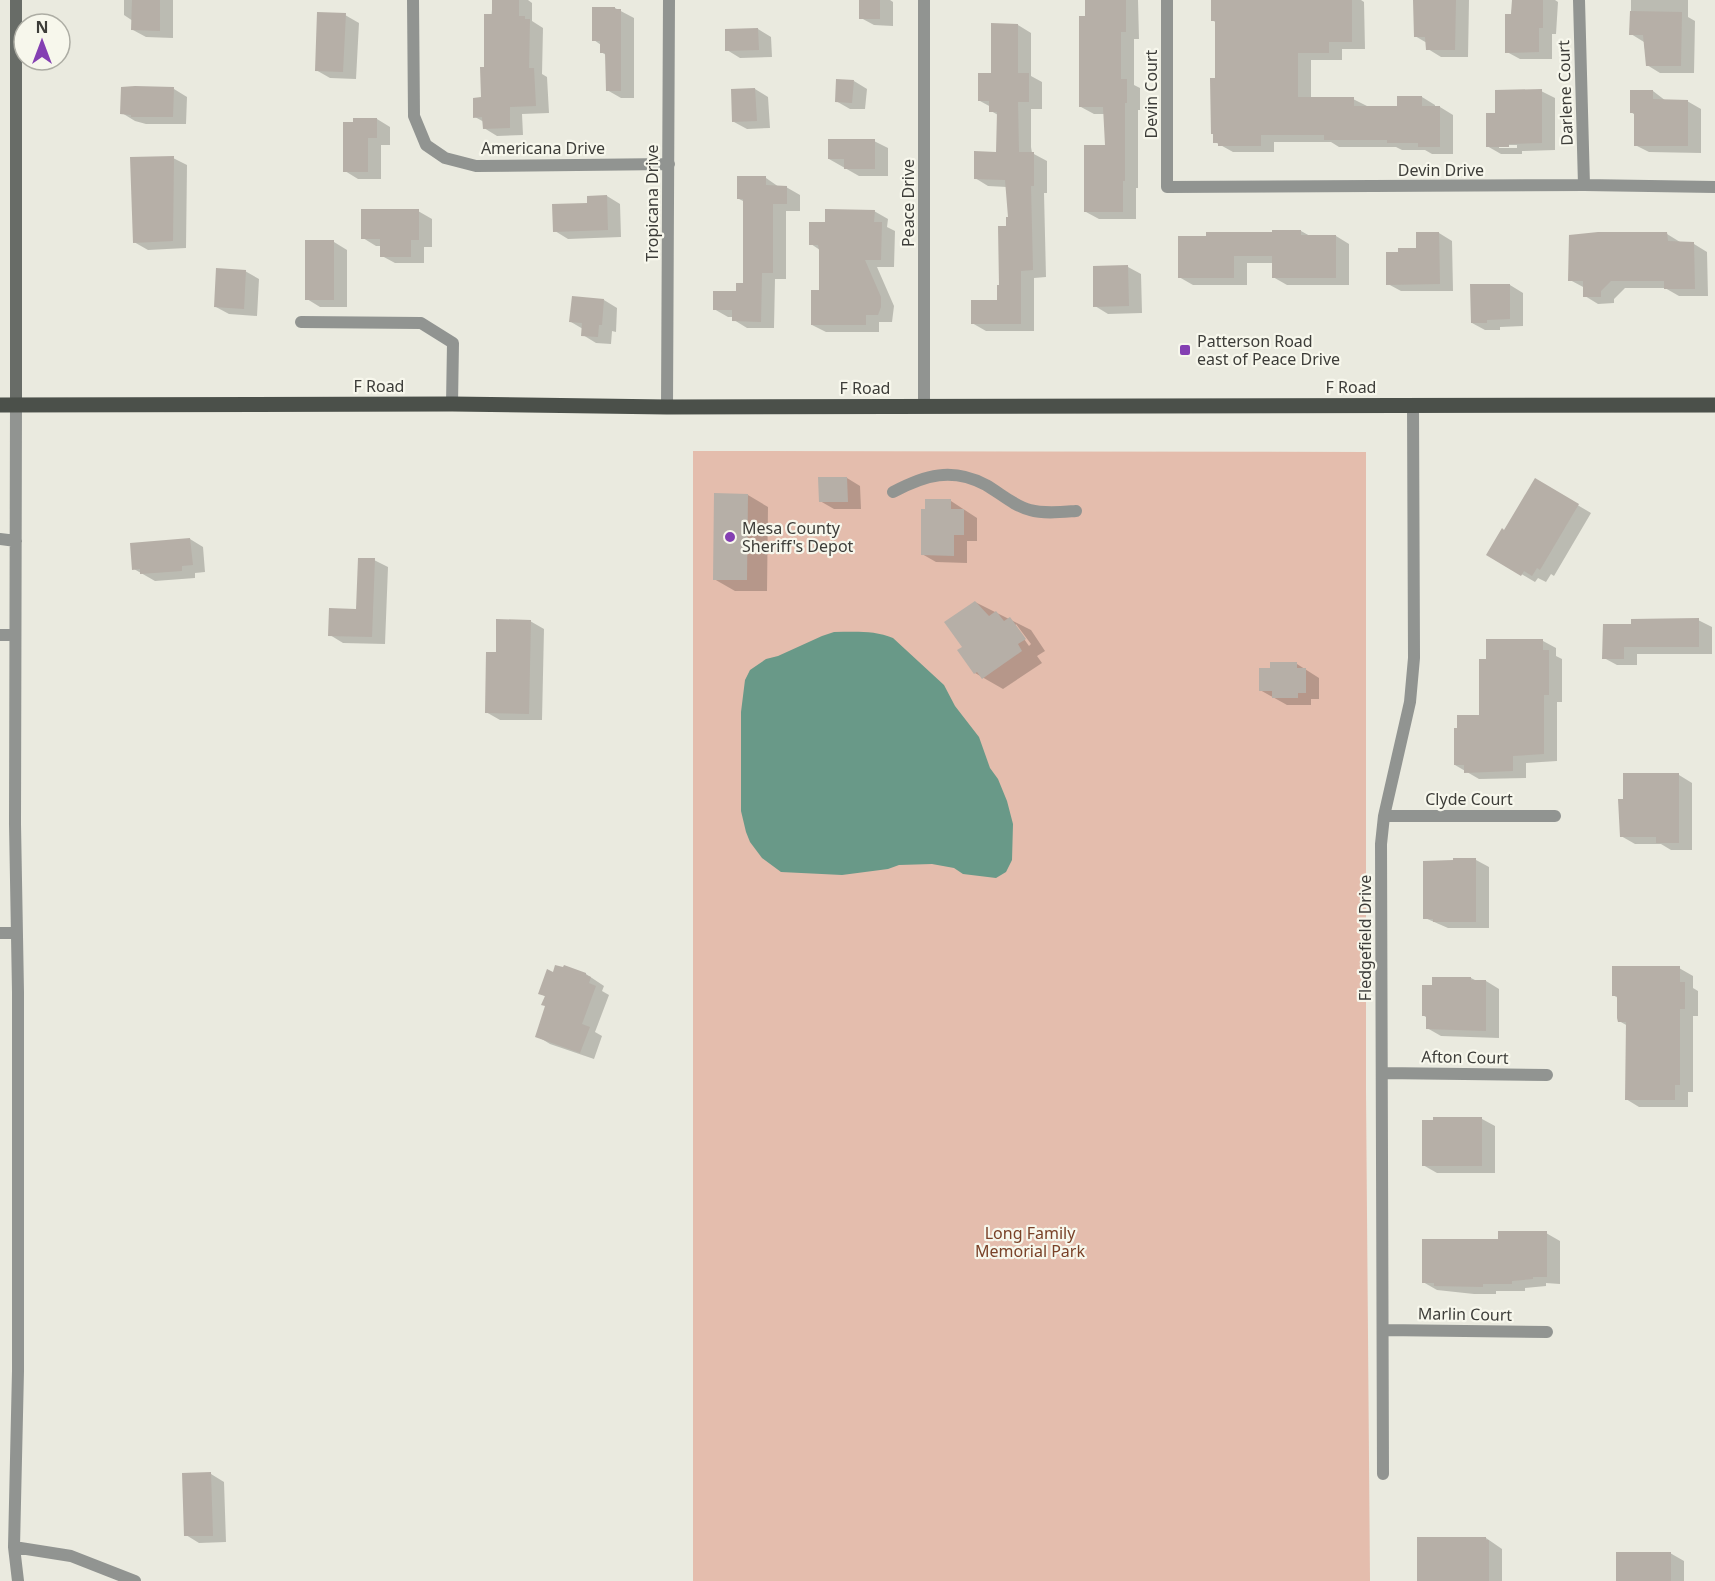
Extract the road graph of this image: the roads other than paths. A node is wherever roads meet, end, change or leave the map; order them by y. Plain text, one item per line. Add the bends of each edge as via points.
1 (15, 0) edge
2 (413, 0) edge
3 (669, 0) edge
4 (924, 0) edge
5 (1167, 0) edge
6 (1579, 0) edge
7 (669, 164) junction
8 (1584, 185) junction
9 (1715, 187) edge
10 (1167, 188) joint
11 (301, 322) dead end
12 (452, 404) junction
13 (0, 405) edge
14 (16, 405) junction
15 (1413, 405) junction
16 (1715, 405) edge
17 (924, 406) junction
18 (667, 407) junction
19 (893, 492) dead end
20 (1076, 511) dead end
21 (0, 539) edge
22 (16, 541) junction
23 (0, 635) edge
24 (15, 635) junction
25 (1384, 816) junction
26 (1555, 816) dead end
27 (0, 933) edge
28 (17, 933) junction
29 (1382, 1072) junction
30 (1547, 1075) dead end
31 (1383, 1330) junction
32 (1547, 1332) dead end
33 (1383, 1474) dead end
34 (14, 1547) junction
35 (18, 1581) edge
36 (135, 1581) edge

1 - 14 street
2 - 7 street, Americana Drive via 414,116 426,145 445,158 476,166
3 - 7 street, Tropicana Drive
4 - 17 street, Peace Drive
5 - 10 street, Devin Court
6 - 8 street, Darlene Court
7 - 18 street, Tropicana Drive
8 - 9 street, Devin Drive
8 - 10 street, Devin Drive
11 - 12 street via 421,323 453,343
12 - 14 main road, F Road
12 - 18 main road, F Road
13 - 14 main road, F Road
14 - 22 street
15 - 16 main road, F Road
15 - 17 main road, F Road
15 - 25 street, Fledgefield Drive via 1414,658 1410,702
17 - 18 main road, F Road
19 - 20 street via 932,475 952,475 985,484 1030,510
21 - 22 street
22 - 24 street
23 - 24 street
24 - 28 street
25 - 26 street, Clyde Court
25 - 29 street, Fledgefield Drive
27 - 28 street
28 - 34 street via 18,1371
29 - 30 street, Afton Court
29 - 31 street, Fledgefield Drive
31 - 32 street, Marlin Court
31 - 33 street, Fledgefield Drive
34 - 35 street
34 - 36 street via 71,1556

